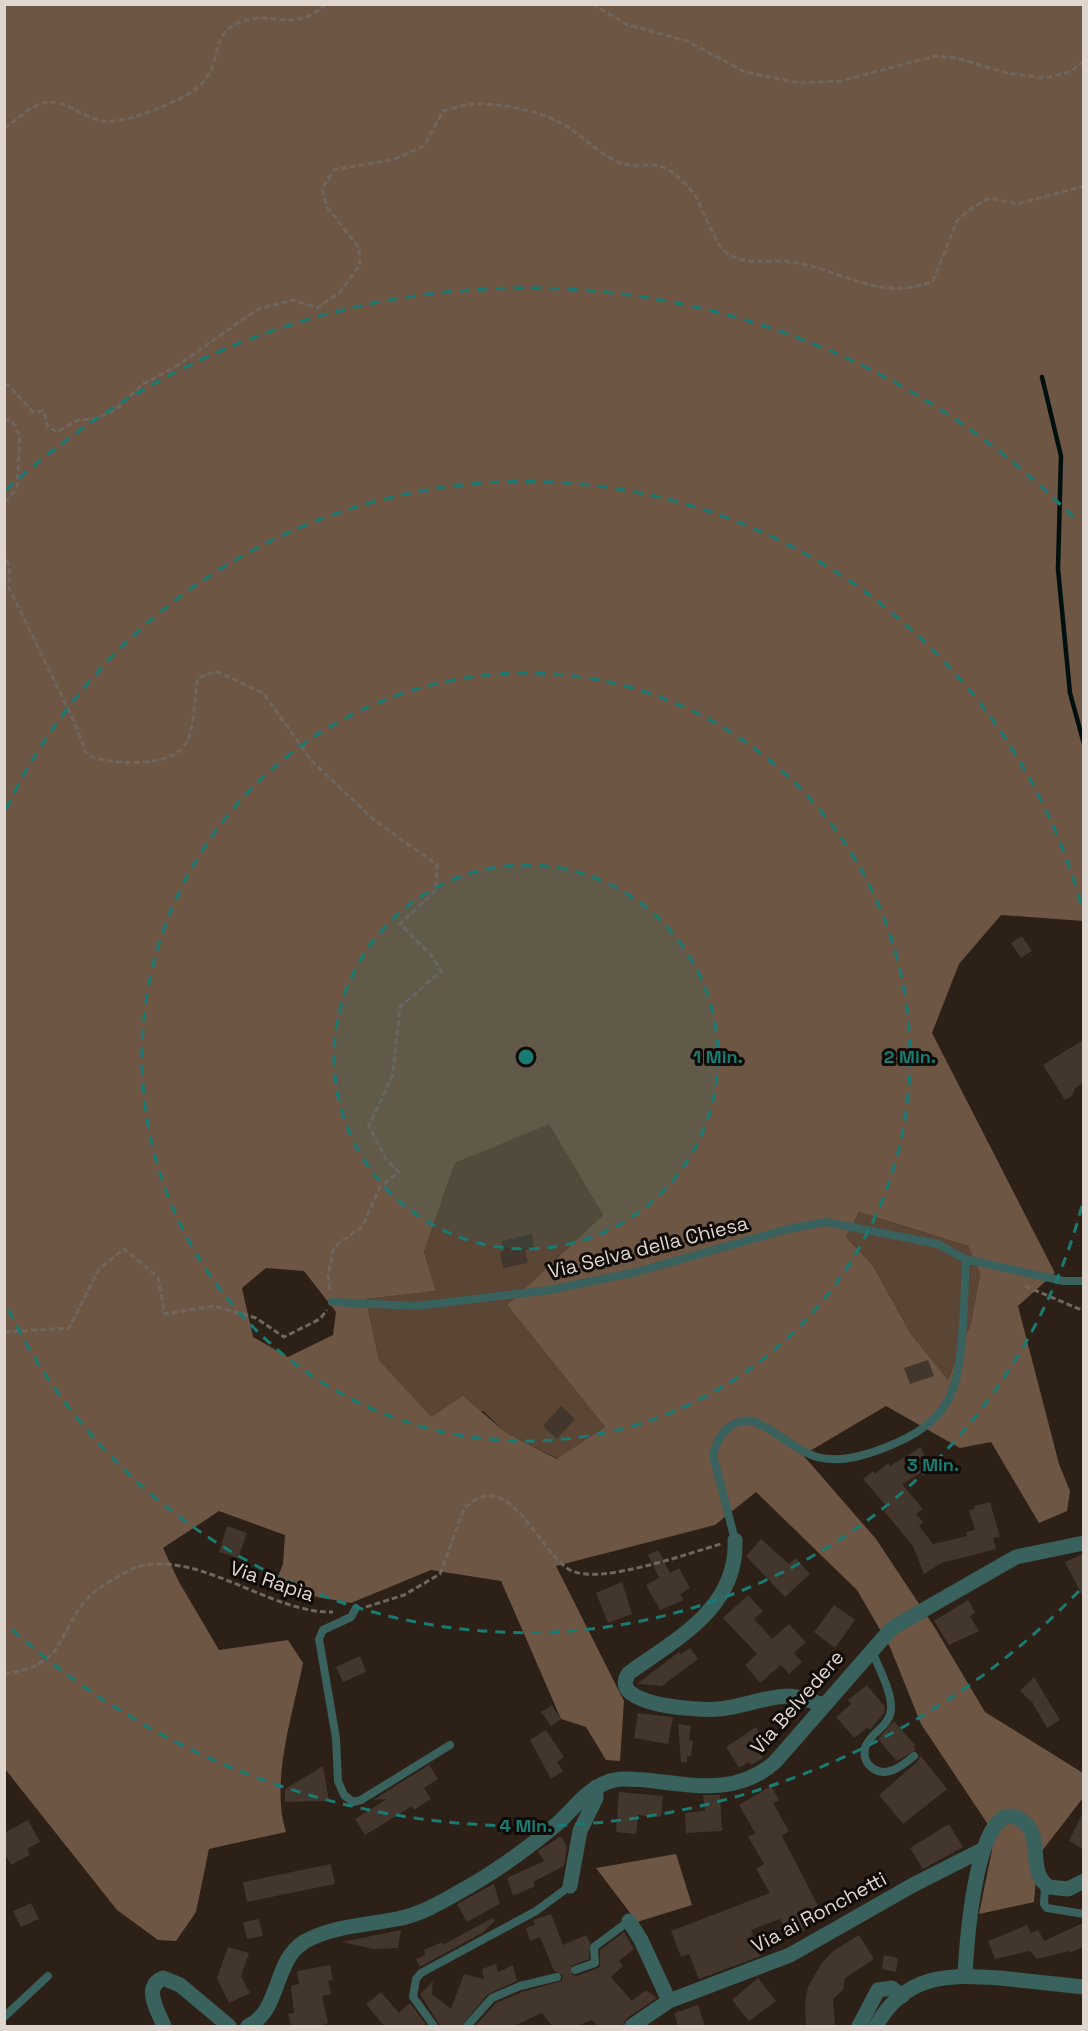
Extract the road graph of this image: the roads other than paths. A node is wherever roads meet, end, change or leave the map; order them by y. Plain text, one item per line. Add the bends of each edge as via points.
1 (965, 1259) junction
2 (1083, 1281) edge
3 (332, 1302) road end
4 (735, 1540) joint
5 (1083, 1543) edge
6 (357, 1608) road end
7 (871, 1649) junction
8 (823, 1705) junction
9 (450, 1745) dead end
10 (914, 1756) dead end
11 (596, 1787) junction
12 (984, 1849) junction
13 (1083, 1881) edge
14 (1045, 1884) junction
15 (570, 1886) joint
16 (1083, 1914) edge
17 (629, 1921) joint
18 (575, 1970) dead end
19 (48, 1976) dead end
20 (965, 1976) junction
21 (557, 1977) dead end
22 (1083, 1987) edge
23 (902, 1996) junction
24 (669, 2001) junction
25 (4, 2017) edge
26 (164, 2026) edge
27 (229, 2026) edge
28 (248, 2026) edge
29 (434, 2026) edge
30 (467, 2026) edge
31 (632, 2026) edge
32 (859, 2026) edge
33 (876, 2026) edge

1 - 2 lane, Via Selva della Chiesa via 1063,1281
1 - 3 lane, Via Selva della Chiesa via 938,1244 826,1222 636,1272 550,1290 416,1306
1 - 4 lane via 960,1363 944,1409 933,1421 899,1442 852,1458 808,1453 753,1421 728,1427 716,1442 713,1455
4 - 8 street via 733,1560 714,1607 698,1624 629,1673 626,1688 642,1700 687,1708 718,1709 791,1696
5 - 7 street, Via Belvedere via 1016,1557 892,1628
6 - 9 lane via 351,1617 323,1630 319,1639 336,1738 338,1780 344,1795 353,1802 361,1800
7 - 8 street, Via Belvedere
7 - 10 lane via 891,1711 867,1743 866,1761 883,1772 895,1770
8 - 11 street, Via Belvedere via 775,1762 754,1779 739,1784 624,1779
11 - 15 street via 596,1798 580,1830
11 - 28 street, Via Belvedere via 580,1798 555,1826 460,1892 411,1915 349,1927 305,1941 285,1963 265,2012
12 - 14 street via 993,1827 1005,1818 1018,1819 1031,1831 1038,1875
12 - 20 street via 966,1932
12 - 24 street, Via ai Ronchetti via 790,1955
13 - 14 street via 1061,1890
14 - 16 lane via 1047,1908
15 - 29 lane via 536,1911 424,1970 416,1978 413,1997
17 - 18 lane via 594,1947 595,1963
17 - 24 street
19 - 25 lane
20 - 22 street
20 - 23 street via 926,1981
21 - 30 lane via 492,1998
23 - 32 street via 892,1988 878,1990
23 - 33 street
24 - 31 street, Via ai Ronchetti
26 - 27 street via 152,1992 154,1983 163,1978 180,1985

